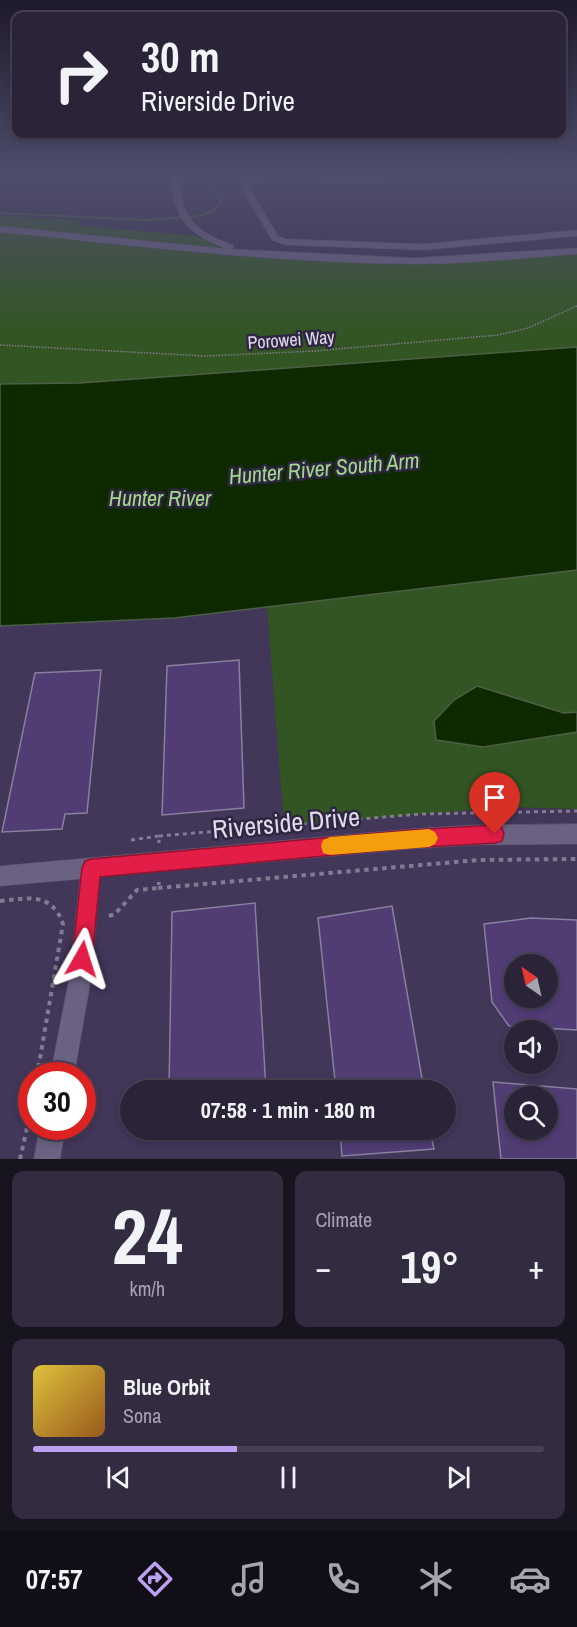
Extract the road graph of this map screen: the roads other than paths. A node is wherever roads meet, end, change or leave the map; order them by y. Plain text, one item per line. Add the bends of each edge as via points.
1 (192, 228) edge
2 (269, 228) edge
3 (0, 229) edge
4 (577, 233) edge
5 (577, 251) edge
6 (259, 255) junction
7 (577, 834) edge
8 (91, 868) junction
9 (0, 876) edge
10 (65, 1062) edge
11 (49, 1140) edge
12 (46, 1159) edge

1 - 6 street via 218,243
2 - 4 street via 275,238 285,242 423,246
3 - 6 street
5 - 6 street via 413,261
7 - 8 street, Riverside Drive via 410,839
8 - 9 street, Riverside Drive
8 - 10 street via 80,979
11 - 12 street

